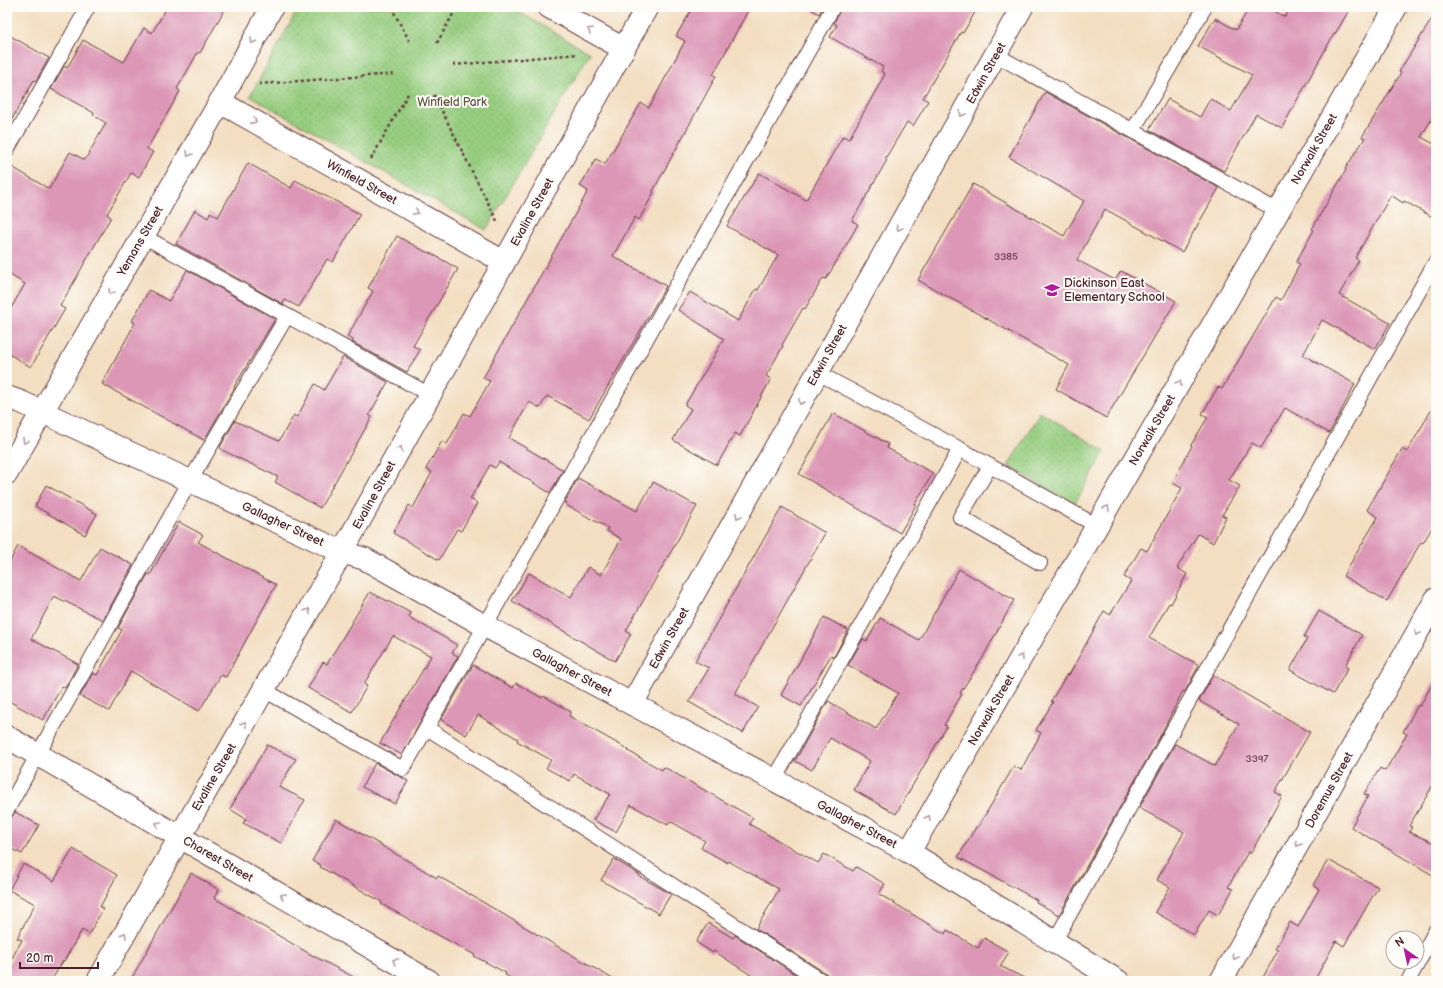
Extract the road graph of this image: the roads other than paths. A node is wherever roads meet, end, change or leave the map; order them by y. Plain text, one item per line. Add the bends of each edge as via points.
1 (88, 7) edge
2 (272, 7) edge
3 (549, 7) edge
4 (647, 7) edge
5 (833, 7) edge
6 (1022, 7) edge
7 (1205, 7) edge
8 (1396, 7) edge
9 (624, 49) junction
10 (996, 55) junction
11 (220, 102) junction
12 (1133, 130) junction
13 (7, 150) edge
14 (1278, 211) junction
15 (143, 236) junction
16 (1436, 261) edge
17 (504, 262) junction
18 (287, 316) junction
19 (818, 373) junction
20 (430, 395) junction
21 (7, 397) edge
22 (42, 412) junction
23 (960, 449) junction
24 (990, 466) junction
25 (7, 473) edge
26 (190, 482) junction
27 (1097, 526) junction
28 (342, 552) junction
29 (1040, 563) dead end
30 (1436, 599) edge
31 (485, 626) junction
32 (264, 690) junction
33 (632, 704) junction
34 (427, 728) junction
35 (7, 737) edge
36 (38, 754) junction
37 (774, 780) junction
38 (7, 810) edge
39 (180, 837) junction
40 (909, 852) junction
41 (1436, 930) edge
42 (1054, 942) junction
43 (101, 980) edge
44 (429, 981) edge
45 (822, 981) edge
46 (1118, 981) edge
47 (1222, 981) edge
48 (1408, 981) edge

1 - 13 lane
2 -> 11 street, Yemans Street
9 -> 3 street
4 - 9 street, Evaline Street
5 - 31 lane
6 - 10 street, Edwin Street
7 - 12 lane
8 - 14 street, Norwalk Street
9 - 17 street, Evaline Street
10 - 12 lane
10 -> 19 street, Edwin Street
11 -> 15 street, Yemans Street
11 -> 17 street, Winfield Street
12 - 14 lane
27 -> 14 street, Norwalk Street
15 - 18 lane
15 -> 22 street, Yemans Street
16 - 42 lane
17 - 20 street, Evaline Street
18 - 20 lane
18 - 26 lane
19 - 23 lane
19 -> 33 street, Edwin Street
28 -> 20 street, Evaline Street
21 - 22 street, Gallagher Street
22 -> 25 street, Yemans Street
22 - 26 street, Gallagher Street
23 - 24 lane
23 - 37 lane
24 - 27 lane
24 - 29 lane via 960,517
26 - 28 street, Gallagher Street
26 - 36 lane
40 -> 27 street, Norwalk Street
28 - 31 street, Gallagher Street via 365,559
32 -> 28 street, Evaline Street
30 -> 47 street, Doremus Street
31 - 33 street, Gallagher Street
31 - 34 lane
32 - 34 lane via 403,769
39 -> 32 street, Evaline Street
33 - 37 street, Gallagher Street
34 - 45 lane
35 - 36 street, Charest Street
36 - 38 lane
39 -> 36 street, Charest Street
37 - 40 street, Gallagher Street
43 -> 39 street, Evaline Street
44 -> 39 street, Charest Street
40 - 42 street, Gallagher Street
41 - 48 lane
42 - 46 street, Gallagher Street

